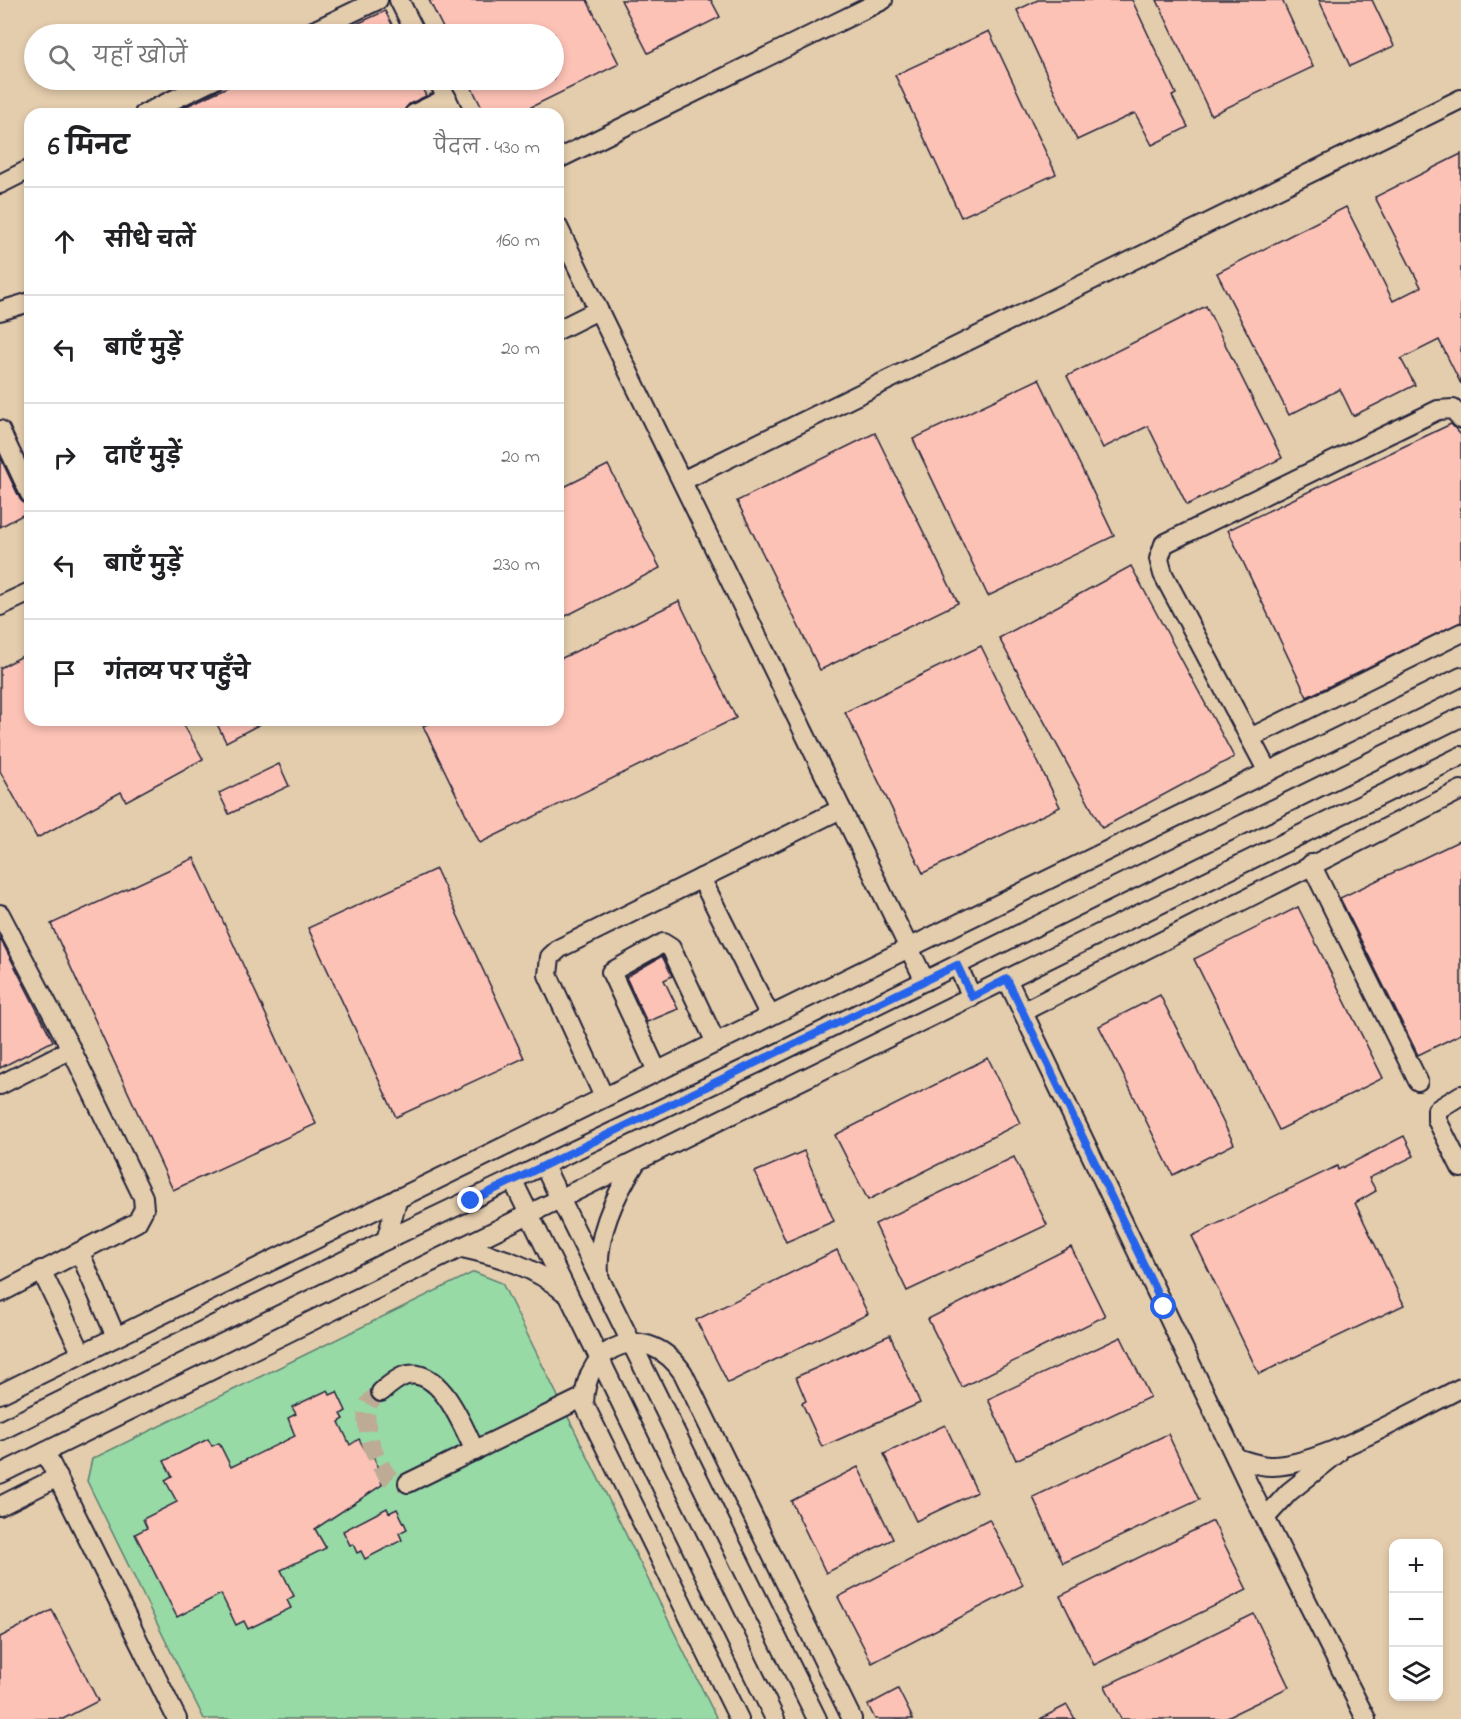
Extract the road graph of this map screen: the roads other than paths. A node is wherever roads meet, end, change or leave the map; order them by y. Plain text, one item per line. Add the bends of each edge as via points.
1 (378, 0) edge
2 (399, 0) edge
3 (883, 0) edge
4 (328, 24) edge
5 (411, 24) edge
6 (193, 90) edge
7 (443, 90) edge
8 (1461, 99) edge
9 (451, 106) edge
10 (156, 108) edge
11 (564, 156) edge
12 (24, 173) edge
13 (0, 184) edge
14 (564, 239) edge
15 (24, 304) edge
16 (598, 310) junction
17 (0, 311) edge
18 (564, 327) edge
19 (1461, 419) edge
20 (0, 430) edge
21 (24, 481) edge
22 (682, 481) junction
23 (24, 595) edge
24 (0, 606) edge
25 (1461, 633) edge
26 (1461, 677) edge
27 (1461, 717) edge
28 (1250, 738) junction
29 (1461, 756) edge
30 (1268, 772) junction
31 (1461, 790) edge
32 (841, 809) junction
33 (1311, 864) junction
34 (701, 878) junction
35 (0, 914) edge
36 (909, 948) junction
37 (957, 965) junction
38 (1007, 979) junction
39 (925, 981) junction
40 (972, 997) junction
41 (1024, 1011) junction
42 (770, 1016) junction
43 (716, 1043) junction
44 (71, 1049) junction
45 (657, 1071) junction
46 (1418, 1081) dead end
47 (0, 1085) edge
48 (1461, 1095) edge
49 (604, 1097) junction
50 (635, 1164) junction
51 (544, 1166) junction
52 (1461, 1168) edge
53 (513, 1181) junction
54 (398, 1198) junction
55 (560, 1199) junction
56 (530, 1214) junction
57 (387, 1240) junction
58 (462, 1248) junction
59 (80, 1253) junction
60 (41, 1270) junction
61 (600, 1280) junction
62 (0, 1293) edge
63 (568, 1295) junction
64 (116, 1337) junction
65 (630, 1341) junction
66 (82, 1353) junction
67 (598, 1358) junction
68 (1461, 1388) edge
69 (381, 1392) tunnel mouth
70 (0, 1394) edge
71 (584, 1397) junction
72 (0, 1431) edge
73 (1348, 1443) junction
74 (475, 1451) junction
75 (45, 1452) junction
76 (1236, 1458) junction
77 (0, 1474) edge
78 (58, 1477) junction
79 (408, 1483) dead end
80 (0, 1506) edge
81 (1265, 1518) junction
82 (177, 1719) edge
83 (739, 1719) edge
84 (776, 1719) edge
85 (817, 1719) edge
86 (852, 1719) edge
87 (1366, 1719) edge

1 - 4 street
2 - 5 street
3 - 11 street
6 - 10 street
7 - 9 street
8 - 22 street
12 - 13 street
14 - 16 street
15 - 17 street
16 - 18 street
16 - 22 street
19 - 28 street via 1453,410 1438,410 1164,544 1160,559 1163,574
20 - 21 street
22 - 32 street
23 - 24 street
25 - 28 street
26 - 30 street
27 - 37 street
28 - 30 street
29 - 38 street
30 - 36 street
31 - 33 street
32 - 34 street
32 - 36 street
33 - 41 street
33 - 46 street
34 - 42 street
34 - 49 street via 560,948 550,957 548,975
35 - 44 street
36 - 39 street
36 - 42 street
37 - 39 street
37 - 40 street
38 - 40 street
38 - 41 street
39 - 51 street
40 - 50 street
41 - 76 street
42 - 43 street
43 - 45 street
43 - 45 street via 671,948 663,943 611,972
44 - 47 street
44 - 59 street via 143,1197 144,1209 137,1222
45 - 49 street
48 - 52 street via 1437,1110 1437,1120
49 - 54 street
50 - 55 street
50 - 61 street via 615,1198 603,1234 598,1262
51 - 53 street
51 - 55 street
53 - 56 street
53 - 57 street
54 - 57 street
54 - 64 street
55 - 56 street
55 - 61 street
56 - 58 street
56 - 63 street
57 - 72 street
58 - 63 street via 536,1271
58 - 75 street
59 - 60 street
59 - 64 street
60 - 62 street
60 - 66 street
61 - 65 street
63 - 67 street
64 - 66 street
65 - 67 street
65 - 85 street
65 - 86 street via 642,1342 673,1361 683,1373
66 - 70 street
67 - 71 street
67 - 84 street
68 - 73 street
69 - 74 street via 405,1376 428,1378 447,1399
71 - 74 street
71 - 83 street via 586,1410
73 - 76 street via 1306,1460 1271,1467
73 - 81 street via 1289,1492
74 - 79 street
75 - 77 street
75 - 78 street
76 - 81 street
78 - 80 street
78 - 82 street
81 - 87 street

